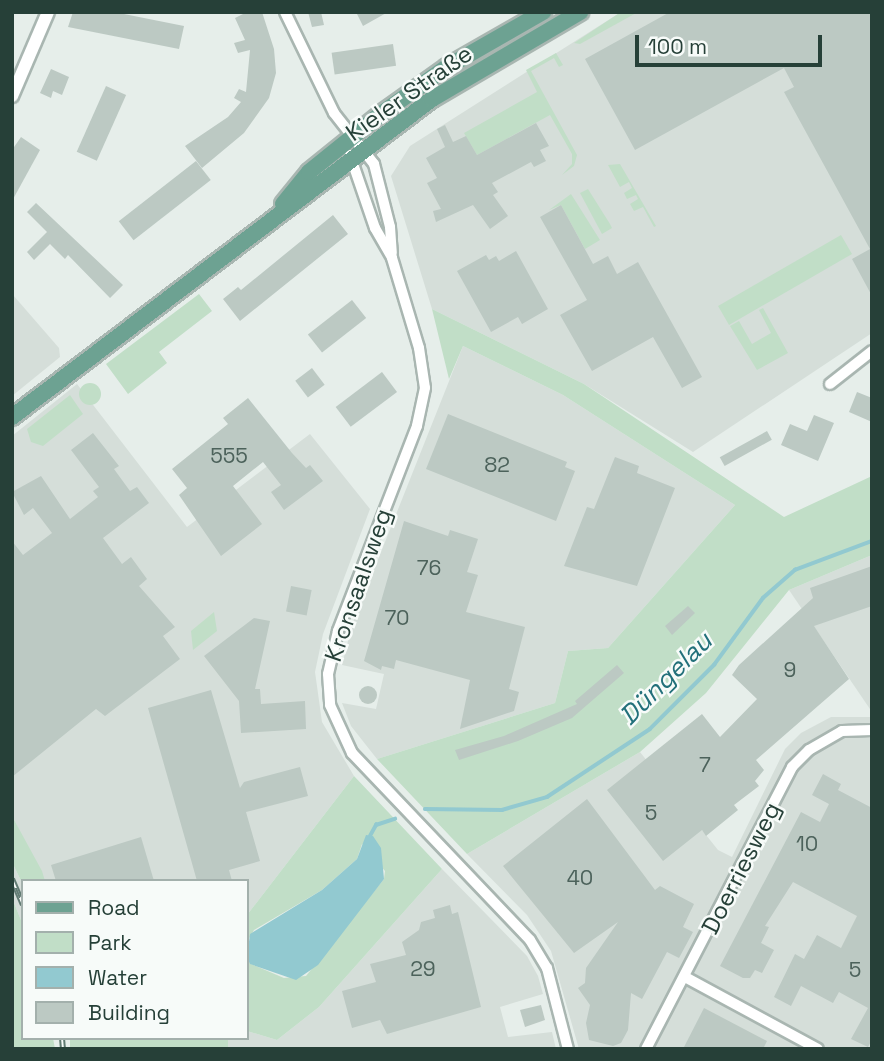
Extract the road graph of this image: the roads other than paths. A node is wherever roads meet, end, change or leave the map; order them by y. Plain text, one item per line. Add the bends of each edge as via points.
1 (48, 12) edge
2 (285, 12) edge
3 (543, 12) edge
4 (580, 12) edge
5 (12, 96) edge
6 (350, 138) junction
7 (365, 149) junction
8 (351, 160) junction
9 (270, 219) junction
10 (392, 258) junction
11 (872, 351) edge
12 (830, 384) dead end
13 (12, 417) edge
14 (872, 730) edge
15 (685, 977) junction
16 (568, 1049) edge
17 (646, 1049) edge
18 (818, 1049) edge

1 - 5 street
2 - 6 street
3 - 6 main road, Kieler Straße via 447,67
4 - 7 main road, Kieler Straße via 432,99
6 - 7 street, Kronsaalsweg
6 - 8 street, Kronsaalsweg
6 - 9 main road, Kieler Straße via 309,172
7 - 8 main road, Kieler Straße
7 - 10 street, Kronsaalsweg via 378,172
8 - 9 main road, Kieler Straße
8 - 10 street, Kronsaalsweg via 375,229
9 - 13 main road, Kieler Straße
10 - 16 street, Kronsaalsweg via 421,359 424,402 338,631 328,674 330,705 352,752 530,940 547,968
11 - 12 street
14 - 15 street, Doerriesweg via 842,732 809,750 792,767
15 - 17 street, Doerriesweg
15 - 18 street

